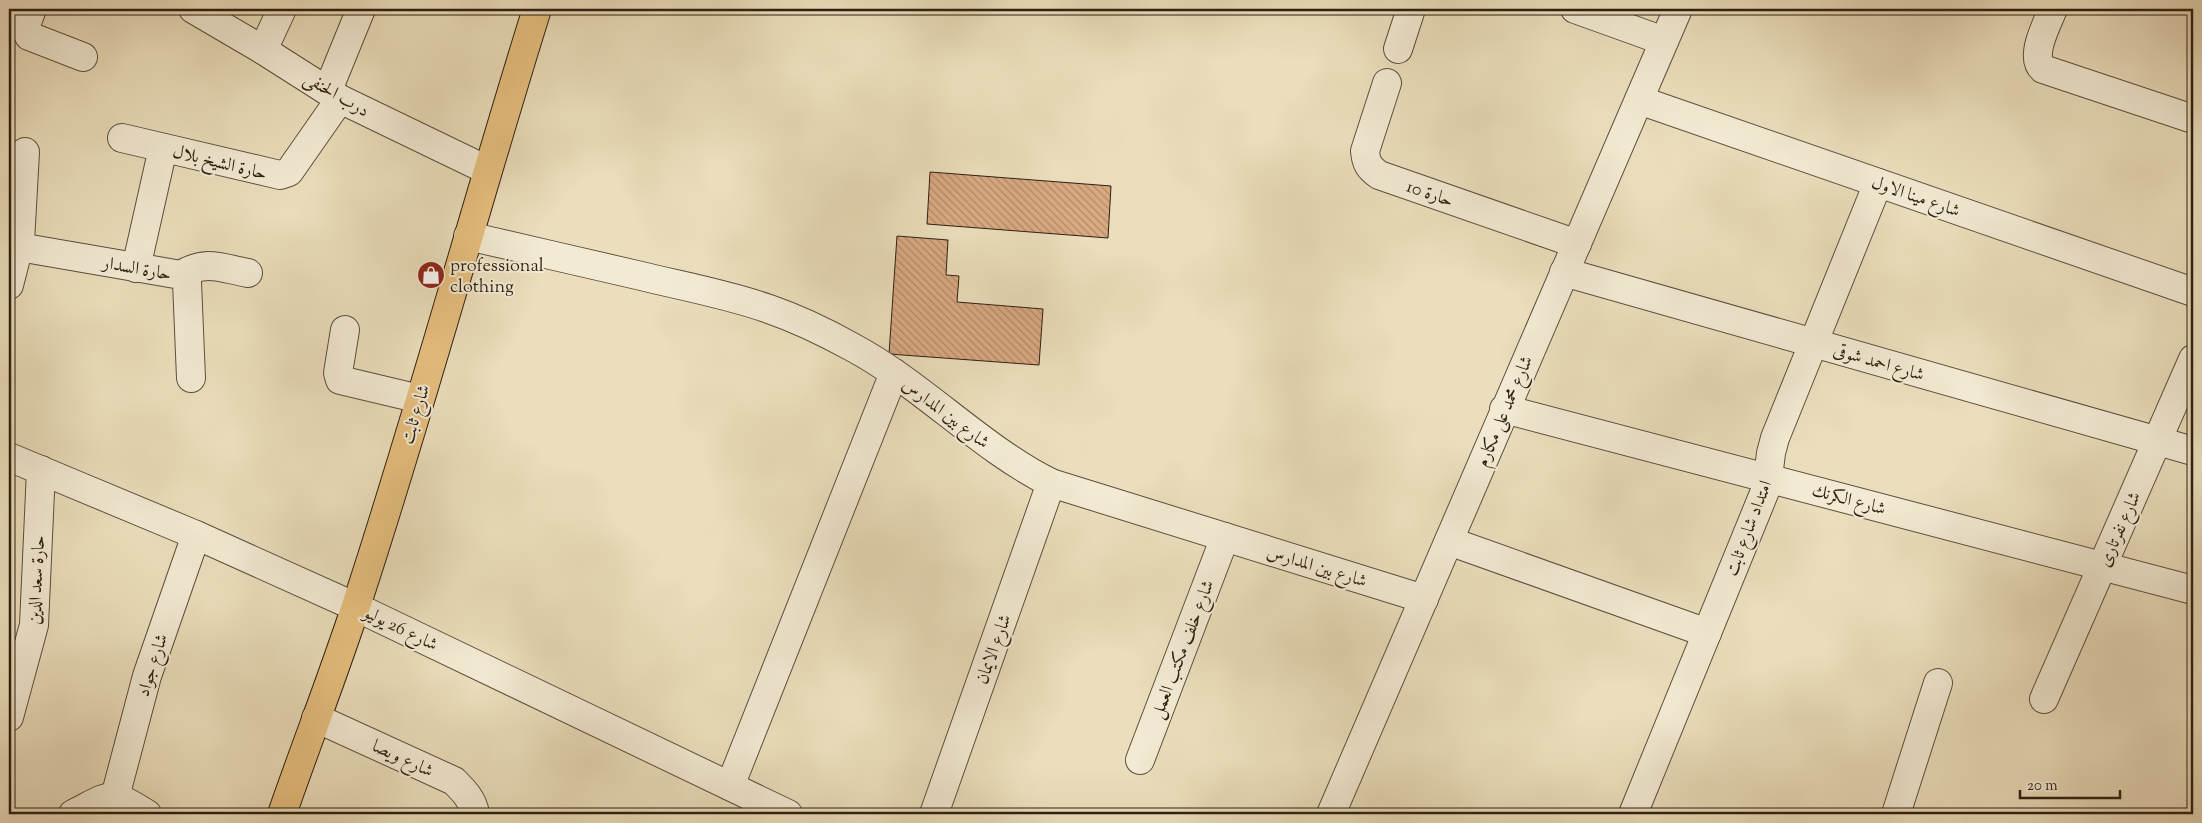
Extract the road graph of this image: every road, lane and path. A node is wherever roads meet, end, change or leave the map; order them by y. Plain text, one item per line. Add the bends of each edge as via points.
1 (32, 9) edge
2 (193, 9) edge
3 (282, 9) edge
4 (361, 9) edge
5 (537, 9) edge
6 (1411, 9) edge
7 (1575, 9) edge
8 (1678, 9) edge
9 (2053, 9) edge
10 (1664, 41) junction
11 (1398, 49) dead end
12 (263, 50) junction
13 (83, 56) dead end
14 (1387, 83) dead end
15 (334, 95) junction
16 (1639, 100) junction
17 (2193, 118) edge
18 (122, 138) dead end
19 (163, 148) junction
20 (25, 152) dead end
21 (487, 170) junction
22 (1878, 183) junction
23 (468, 236) junction
24 (1577, 244) junction
25 (19, 247) junction
26 (136, 268) junction
27 (1564, 272) junction
28 (248, 273) dead end
29 (182, 275) junction
30 (9, 285) edge
31 (2193, 292) edge
32 (345, 330) dead end
33 (1813, 343) junction
34 (2193, 359) edge
35 (894, 373) junction
36 (191, 378) dead end
37 (420, 399) junction
38 (1504, 409) junction
39 (2157, 441) junction
40 (2193, 451) edge
41 (9, 456) edge
42 (41, 470) junction
43 (1769, 478) junction
44 (1051, 483) junction
45 (196, 536) junction
46 (1225, 538) junction
47 (1449, 541) junction
48 (2102, 566) junction
49 (2193, 590) edge
50 (1424, 599) junction
51 (356, 606) junction
52 (1707, 633) junction
53 (1938, 683) dead end
54 (2044, 699) dead end
55 (9, 717) edge
56 (316, 718) junction
57 (1140, 760) dead end
58 (730, 786) junction
59 (115, 797) junction
60 (73, 814) edge
61 (147, 814) edge
62 (282, 814) edge
63 (475, 814) edge
64 (788, 814) edge
65 (934, 814) edge
66 (1331, 814) edge
67 (1633, 814) edge
68 (1896, 814) edge

1 - 13 street via 25,28 29,36
2 - 12 street, درب الحنفى
3 - 12 street
4 - 15 street
5 - 21 main road, شارع ثابت
6 - 11 street
7 - 10 street
8 - 10 street, شارع محمد على مكارم
9 - 17 street via 2037,57 2043,69
10 - 16 street, شارع محمد على مكارم
12 - 15 street, درب الحنفى
14 - 24 street, حارة 10 via 1365,151 1371,169 1379,175
15 - 19 street, حارة الشيخ بلال via 292,168 285,174 276,175
15 - 21 street, درب الحنفى
16 - 22 street, شارع مينا الاول
16 - 24 street, شارع محمد على مكارم
18 - 19 street, حارة الشيخ بلال
19 - 26 street
20 - 25 street
21 - 23 main road, شارع ثابت
22 - 31 street, شارع مينا الاول
22 - 33 street, امتداد شارع ثابت
23 - 35 street, شارع بين المدارس via 769,308 829,335
23 - 37 main road, شارع ثابت
24 - 27 street, شارع محمد على مكارم
25 - 26 street, حارة السدار
25 - 30 street
26 - 29 street, حارة السدار
27 - 33 street, شارع احمد شوقى
27 - 38 street, شارع محمد على مكارم
28 - 29 street via 204,265
29 - 36 street, حارة السدار via 187,282
32 - 37 street via 338,373 340,380
33 - 39 street, شارع احمد شوقى
33 - 43 street, امتداد شارع ثابت via 1775,438
34 - 39 street, شارع نفرتارى
35 - 44 street, شارع بين المدارس via 1004,456
35 - 58 street
37 - 51 main road, شارع ثابت
38 - 43 street, شارع الكرنك
38 - 47 street, شارع محمد على مكارم
39 - 40 street, شارع احمد شوقى
39 - 48 street, شارع نفرتارى
41 - 42 street, شارع 26 يوليو
42 - 45 street, شارع 26 يوليو
42 - 55 street, حارة سعد الدين via 34,625
43 - 48 street, شارع الكرنك
43 - 52 street, امتداد شارع ثابت
44 - 46 street, شارع بين المدارس
44 - 65 street, شارع الايمان
45 - 51 street, شارع 26 يوليو
45 - 59 street, شارع جواد via 147,676
46 - 50 street, شارع بين المدارس
46 - 57 street, شارع خلف مكتب العمل
47 - 50 street, شارع محمد على مكارم
47 - 52 street
48 - 49 street, شارع الكرنك
48 - 54 street, شارع نفرتارى
50 - 66 street, شارع محمد على مكارم
51 - 56 main road, شارع ثابت
51 - 58 street, شارع 26 يوليو
52 - 67 street, امتداد شارع ثابت
53 - 68 street
56 - 62 main road, شارع ثابت
56 - 63 street, شارع ويصا via 454,781 466,792
58 - 64 street, شارع 26 يوليو
59 - 60 street via 107,797
59 - 61 street

